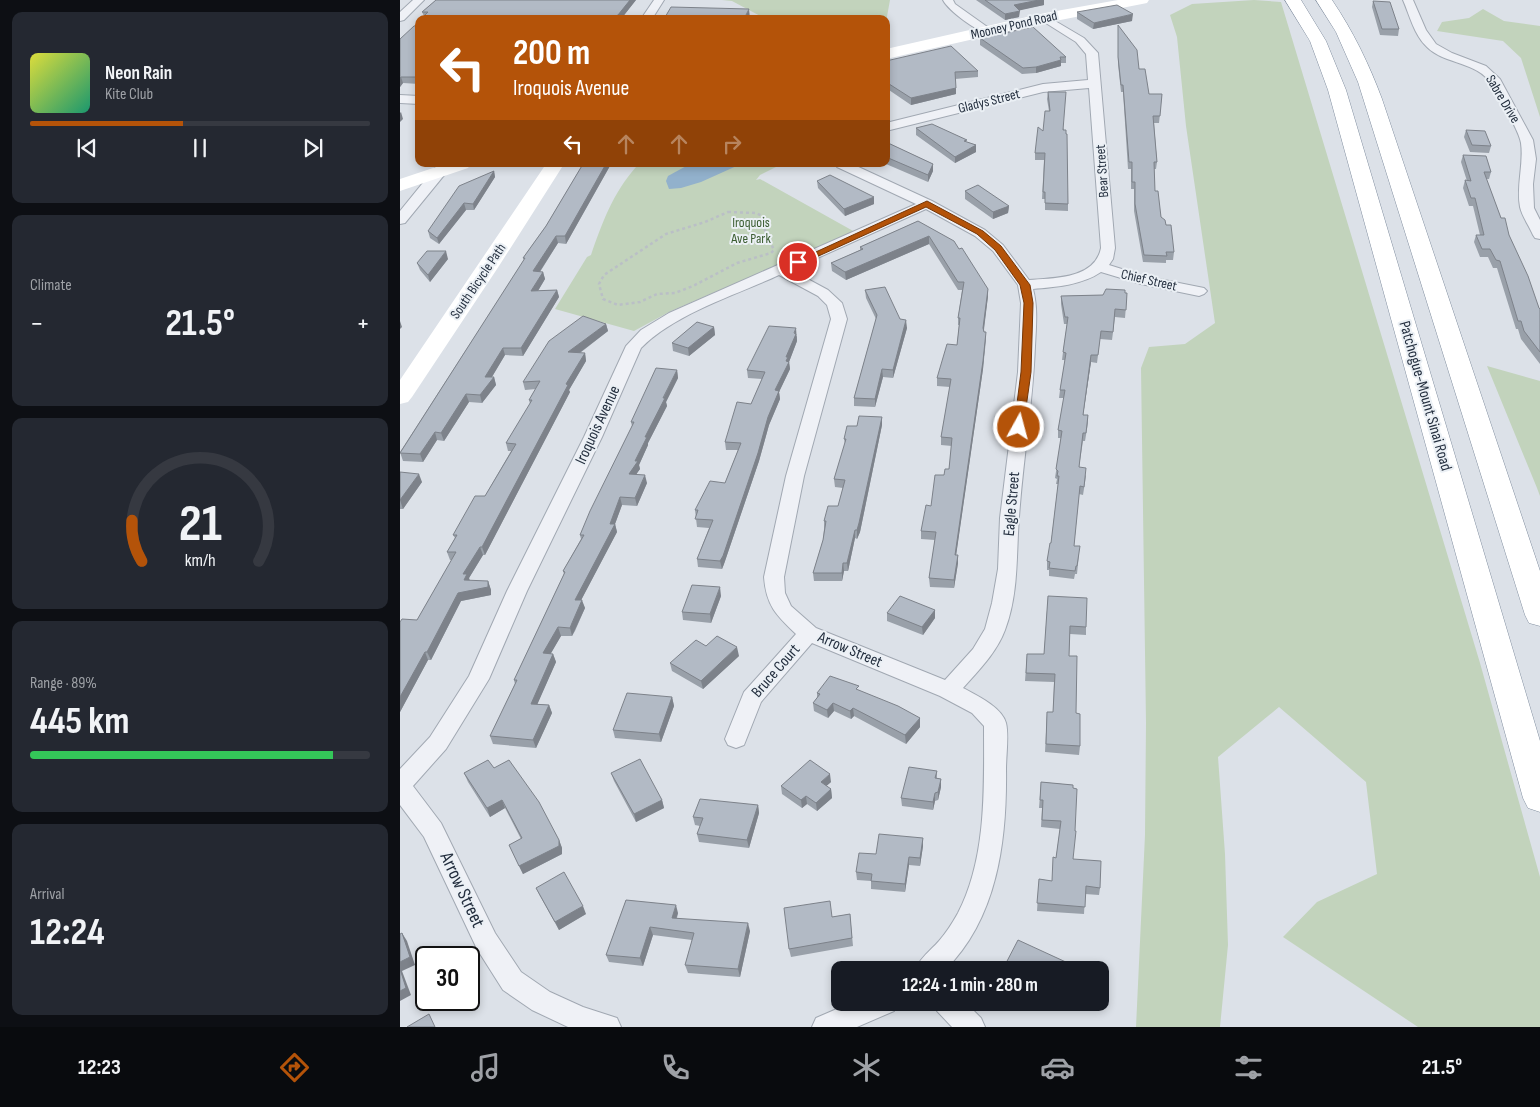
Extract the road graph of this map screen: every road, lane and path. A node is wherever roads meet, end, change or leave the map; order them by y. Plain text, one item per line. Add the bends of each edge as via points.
1 (419, 0) edge
2 (659, 0) edge
3 (948, 0) edge
4 (1142, 0) edge
5 (1293, 0) edge
6 (1324, 0) edge
7 (1408, 0) edge
8 (649, 15) edge
9 (400, 18) edge
10 (1046, 18) junction
11 (988, 31) junction
12 (890, 53) edge
13 (1094, 84) junction
14 (400, 100) edge
15 (415, 100) edge
16 (890, 126) edge
17 (453, 167) edge
18 (553, 167) edge
19 (848, 167) edge
20 (440, 171) junction
21 (400, 185) edge
22 (927, 204) junction
23 (400, 220) edge
24 (1540, 235) edge
25 (1099, 267) junction
26 (781, 270) junction
27 (1025, 285) junction
28 (694, 286) joint
29 (1199, 292) dead end
30 (400, 397) edge
31 (1540, 615) edge
32 (810, 633) junction
33 (948, 690) junction
34 (736, 740) dead end
35 (400, 786) edge
36 (1540, 798) edge
37 (937, 961) edge
38 (864, 1011) edge
39 (955, 1011) edge
40 (607, 1027) edge
41 (826, 1027) edge
42 (971, 1027) edge

1 - 9 street
2 - 8 street
3 - 11 street via 951,6
4 - 10 street, Mooney Pond Road
5 - 36 highway, Patchogue-Mount Sinai Road via 1325,57 1337,90
6 - 31 highway via 1356,53 1375,104
7 - 24 street, Sabre Drive via 1426,40 1434,47 1479,66 1496,82 1527,140 1530,159 1527,208
10 - 11 street, Mooney Pond Road
10 - 13 street, Bear Street via 1080,40 1092,53
11 - 12 street, Mooney Pond Road
13 - 16 street, Gladys Street via 1043,88
13 - 25 street, Bear Street via 1108,248 1106,259
14 - 15 street
17 - 20 street
18 - 30 street, South Bicycle Path
19 - 22 street, Eagle Street
20 - 21 street
20 - 23 street
22 - 26 street, Iroquois Avenue
22 - 27 street, Eagle Street via 980,232 998,248
25 - 27 street via 1072,279
25 - 29 street, Chief Street
26 - 32 street, Arrow Street via 823,293 834,303 839,319 796,476 774,577 774,593 783,610
26 - 35 street, Iroquois Avenue via 675,316 647,333 634,346 478,679 438,743
27 - 33 street, Eagle Street via 1029,303 1026,372 1002,603 990,639
28 - 28 path via 737,263 774,250 762,216 728,212 666,234 604,275 600,284 603,299 618,305
32 - 33 street, Arrow Street
32 - 34 street, Bruce Court via 752,698
33 - 37 street, Arrow Street via 980,707 995,723 995,794 986,875 952,945
35 - 40 street, Arrow Street via 433,830 486,941 512,980 541,1001
38 - 41 street
39 - 42 street

